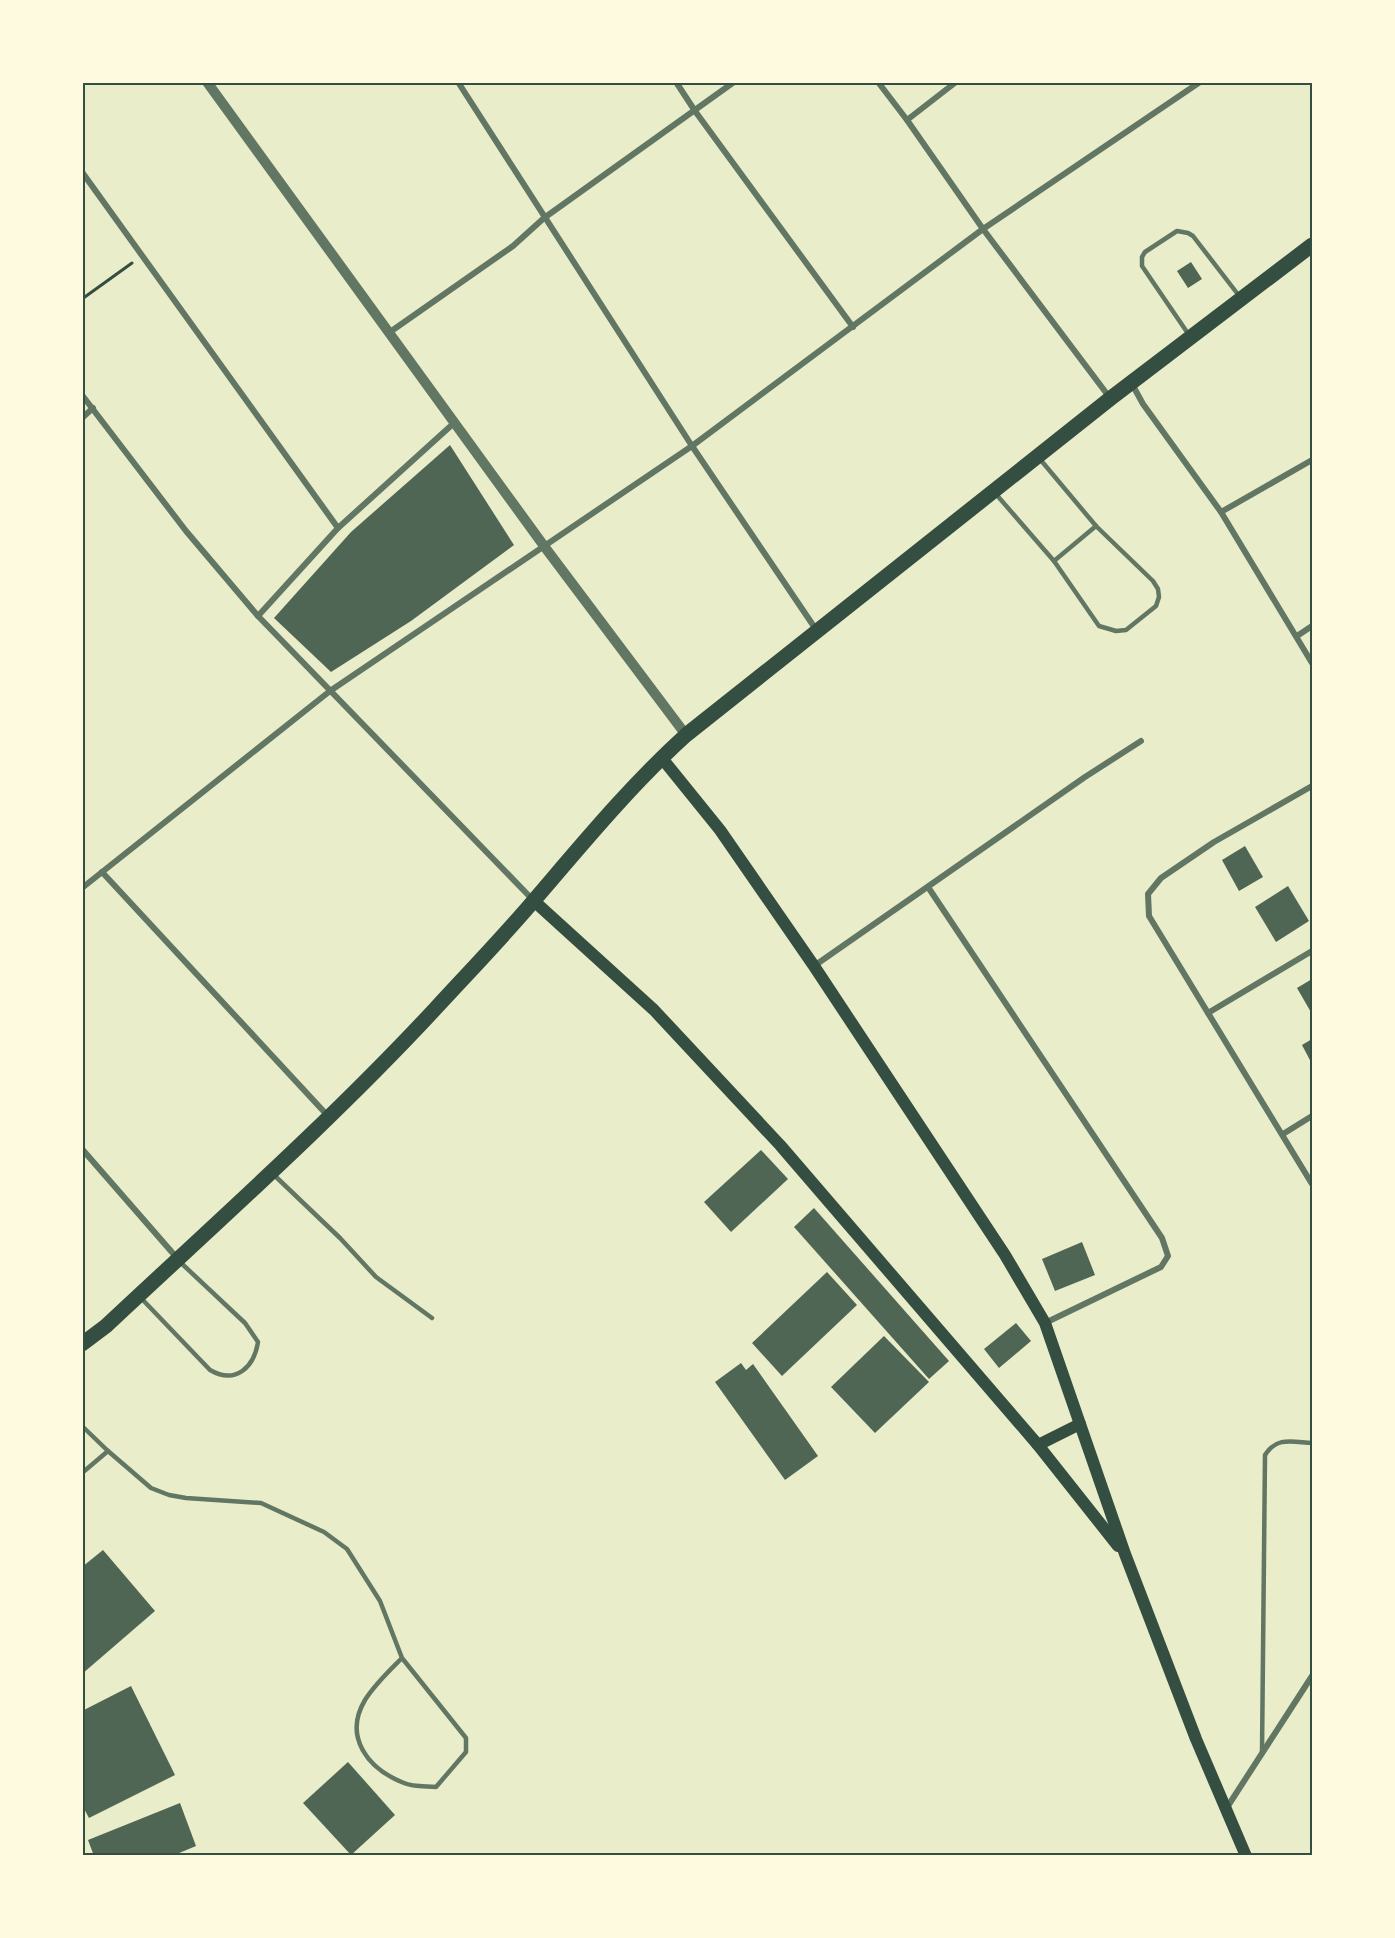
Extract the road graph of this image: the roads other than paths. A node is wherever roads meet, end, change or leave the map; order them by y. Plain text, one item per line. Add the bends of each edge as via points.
1 (207, 82) edge
2 (458, 82) edge
3 (676, 82) edge
4 (734, 82) edge
5 (878, 82) edge
6 (956, 82) edge
7 (1200, 82) edge
8 (695, 111) junction
9 (907, 120) junction
10 (82, 172) edge
11 (544, 218) junction
12 (984, 230) junction
13 (1312, 245) edge
14 (1242, 299) junction
15 (853, 327) junction
16 (390, 332) junction
17 (1190, 338) junction
18 (1131, 383) junction
19 (82, 395) edge
20 (1111, 398) junction
21 (93, 408) junction
22 (82, 418) edge
23 (454, 423) junction
24 (692, 446) junction
25 (1037, 456) junction
26 (1312, 460) edge
27 (993, 491) junction
28 (1221, 512) junction
29 (1096, 526) junction
30 (338, 528) junction
31 (544, 546) junction
32 (1054, 561) junction
33 (258, 616) junction
34 (1312, 626) edge
35 (817, 631) junction
36 (1297, 636) junction
37 (1312, 663) edge
38 (330, 691) junction
39 (686, 735) junction
40 (1141, 741) dead end
41 (661, 757) junction
42 (1312, 786) edge
43 (102, 872) junction
44 (928, 887) junction
45 (82, 888) edge
46 (534, 901) junction
47 (1312, 951) edge
48 (814, 966) junction
49 (1208, 1013) junction
50 (328, 1116) junction
51 (1312, 1116) edge
52 (1283, 1134) junction
53 (82, 1149) edge
54 (270, 1171) junction
55 (1312, 1184) edge
56 (177, 1259) junction
57 (138, 1295) junction
58 (432, 1318) dead end
59 (1045, 1323) junction
60 (82, 1344) edge
61 (1080, 1424) junction
62 (82, 1426) edge
63 (1312, 1443) edge
64 (1038, 1445) junction
65 (108, 1451) junction
66 (82, 1473) edge
67 (1125, 1554) junction
68 (402, 1658) junction
69 (1312, 1676) edge
70 (1262, 1755) junction
71 (1226, 1810) junction
72 (1246, 1856) edge

1 - 16 street
2 - 11 street
3 - 8 street
4 - 8 street
5 - 9 street
6 - 9 street
7 - 12 street
8 - 11 street
8 - 15 street
9 - 12 street
10 - 30 street
11 - 16 street via 513,246
11 - 24 street
12 - 15 street
12 - 20 street
13 - 14 main road
14 - 17 main road
14 - 17 lane via 1188,232 1177,231 1145,252 1142,266
15 - 24 street
16 - 23 street
17 - 18 main road
18 - 20 main road
18 - 28 street
19 - 21 street
20 - 25 main road
21 - 22 street
21 - 33 street via 186,531
23 - 30 street
23 - 31 street
24 - 31 street
24 - 35 street
25 - 27 main road
25 - 29 lane
26 - 28 street
27 - 32 lane
27 - 35 main road
28 - 36 street
29 - 32 lane
29 - 32 lane via 1153,581 1159,597 1155,606 1126,630 1099,626
30 - 33 street
31 - 38 street
31 - 39 street
33 - 38 street
34 - 36 street
35 - 39 main road
36 - 37 street
38 - 43 street
38 - 46 street
39 - 41 main road
40 - 44 street
41 - 46 main road
41 - 48 main road via 720,830
42 - 49 street via 1214,842 1161,878 1148,894 1149,916
43 - 45 street
43 - 50 street
44 - 48 street
44 - 59 street via 1162,1238 1168,1257 1161,1267
46 - 50 main road via 433,1011
46 - 64 main road via 654,1010 710,1069
47 - 49 street
48 - 59 main road
49 - 52 street
50 - 54 main road
51 - 52 street
52 - 55 street
53 - 56 street
54 - 56 main road
54 - 58 lane via 376,1277
56 - 57 main road
56 - 57 lane via 245,1323 258,1342 256,1354 247,1367 233,1377 221,1377 210,1370
57 - 60 main road
59 - 61 main road
61 - 64 main road
61 - 67 main road
62 - 65 lane
63 - 70 lane via 1282,1441 1271,1446 1265,1455
64 - 67 main road
65 - 66 lane
65 - 68 lane via 151,1488 186,1498 261,1503 324,1532 347,1549 380,1601
67 - 71 main road
68 - 68 lane via 466,1738 466,1752 436,1787 405,1784 381,1770 360,1749 355,1728 365,1701
69 - 70 street
70 - 71 street
71 - 72 main road

